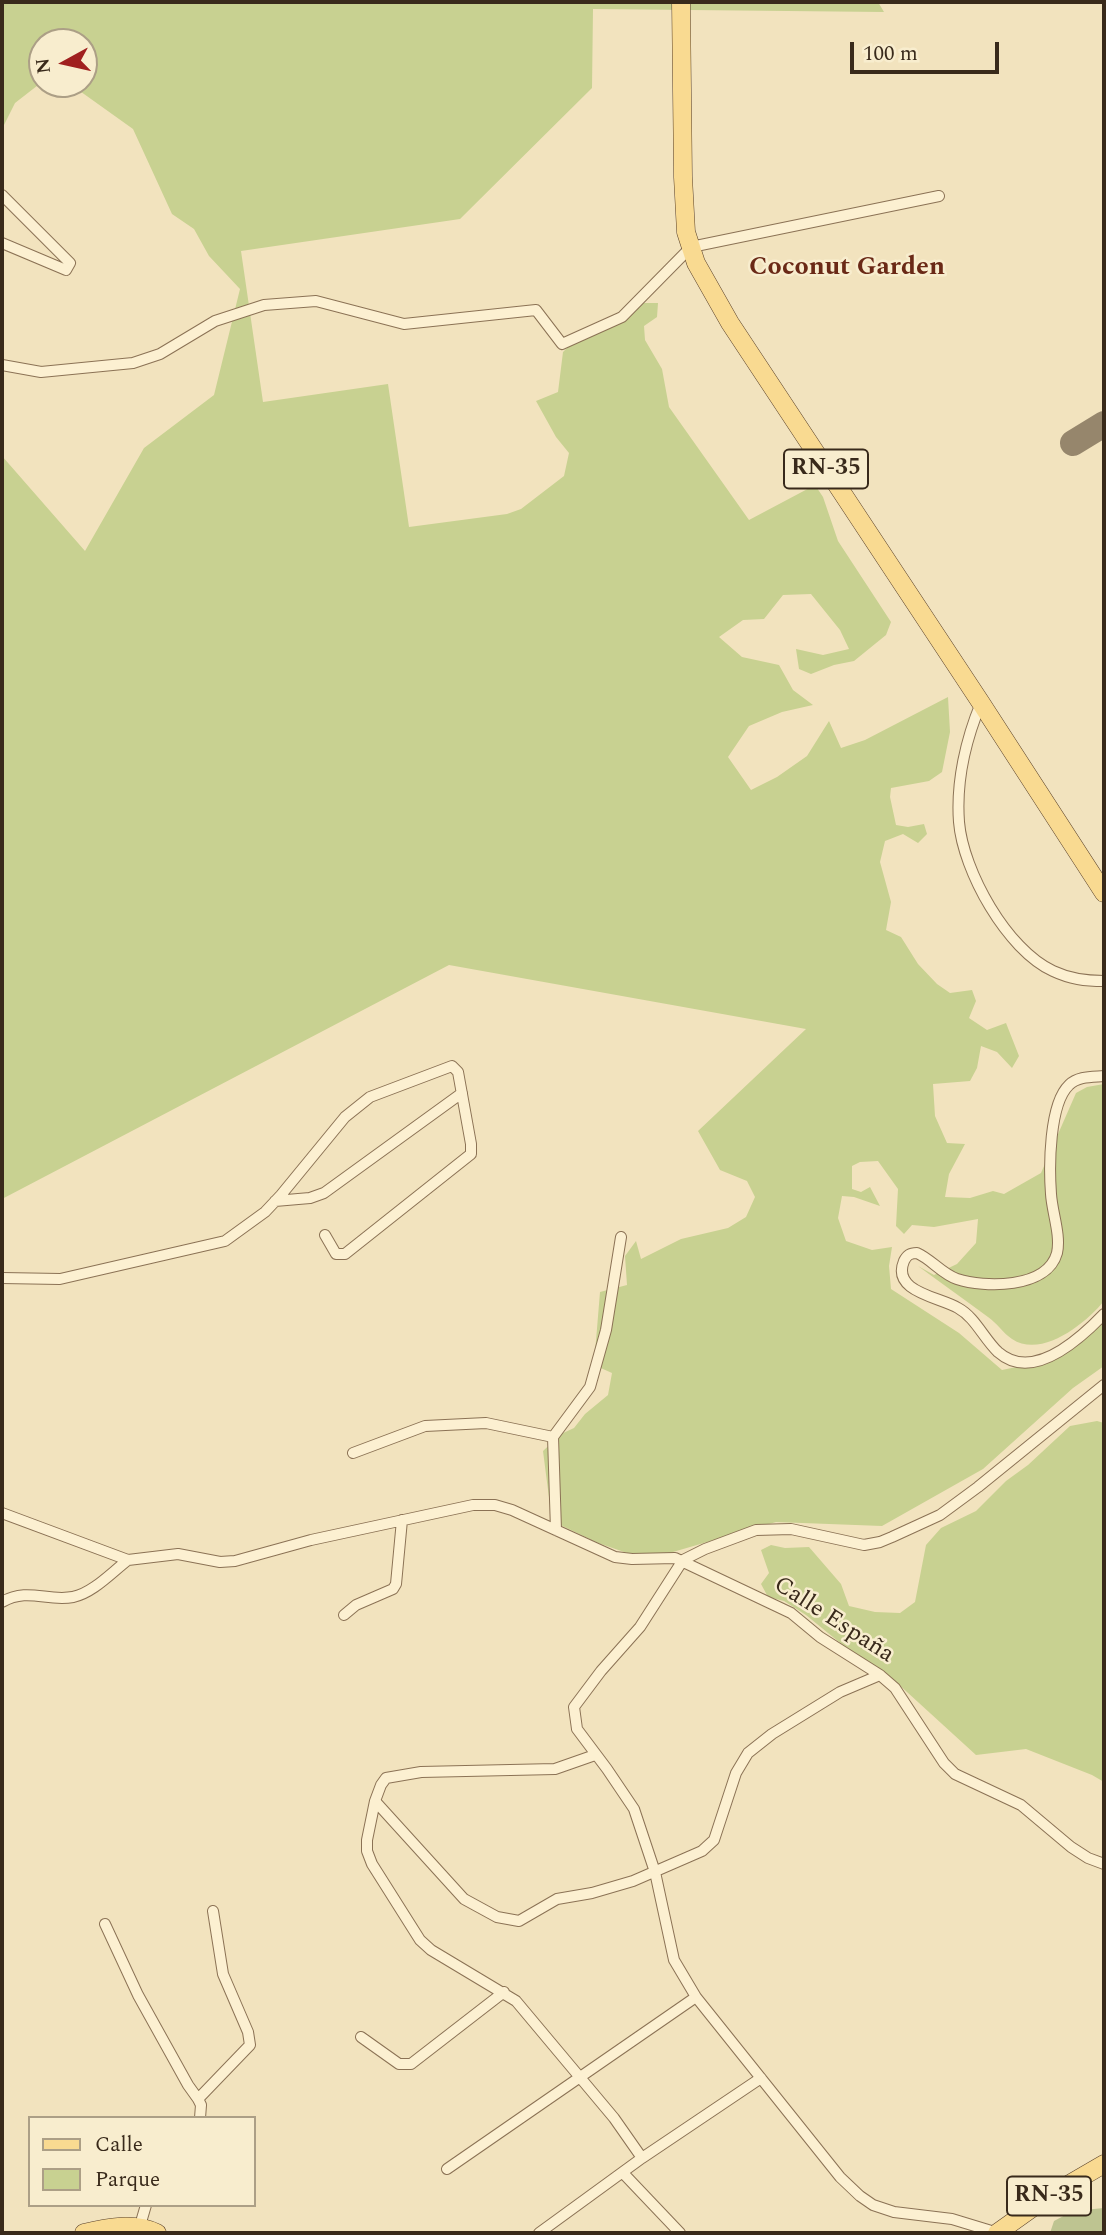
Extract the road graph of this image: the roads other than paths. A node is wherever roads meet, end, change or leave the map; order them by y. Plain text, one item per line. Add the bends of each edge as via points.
1 (681, 2) edge
2 (2, 195) edge
3 (939, 196) dead end
4 (2, 243) edge
5 (691, 247) junction
6 (2, 365) edge
7 (981, 703) junction
8 (1104, 893) edge
9 (1104, 981) edge
10 (1104, 1076) edge
11 (462, 1093) junction
12 (275, 1201) junction
13 (325, 1234) dead end
14 (621, 1237) dead end
15 (2, 1278) edge
16 (1104, 1314) edge
17 (1104, 1385) edge
18 (552, 1437) junction
19 (353, 1453) dead end
20 (2, 1513) edge
21 (402, 1520) junction
22 (555, 1530) junction
23 (128, 1560) junction
24 (683, 1560) junction
25 (2, 1602) edge
26 (344, 1615) dead end
27 (880, 1675) junction
28 (595, 1755) junction
29 (375, 1801) junction
30 (1104, 1864) edge
31 (655, 1872) junction
32 (213, 1911) dead end
33 (105, 1924) dead end
34 (504, 1992) junction
35 (696, 1997) junction
36 (361, 2037) dead end
37 (578, 2077) junction
38 (761, 2078) junction
39 (198, 2099) junction
40 (200, 2116) edge
41 (642, 2158) junction
42 (1104, 2164) edge
43 (447, 2169) dead end
44 (623, 2173) junction
45 (146, 2207) edge
46 (148, 2231) edge
47 (84, 2233) edge
48 (539, 2233) edge
49 (680, 2233) edge
50 (998, 2233) edge

1 - 5 main road, RN-35 via 683,177
2 - 4 street via 70,263 66,270
3 - 5 street
5 - 6 street via 622,317 562,344 536,310 404,324 316,301 264,305 215,321 160,354 132,363 41,372
5 - 7 main road, RN-35 via 730,323
7 - 8 main road, RN-35
7 - 9 street via 969,733 959,823 972,872 995,916 1028,954 1051,970 1078,980
10 - 16 street via 1070,1084 1056,1108 1051,1193 1057,1253 1051,1264 1017,1284 959,1280 917,1253 905,1258 902,1268 904,1281 911,1288 958,1308 1013,1361 1029,1363 1049,1357
11 - 12 street via 324,1193
11 - 12 street via 458,1072 452,1066 370,1097 345,1117
11 - 13 street via 471,1154 345,1254 336,1254
12 - 15 street via 225,1241 60,1279
14 - 18 street via 606,1330 590,1387
17 - 24 street via 940,1515 880,1542 864,1545 791,1530 756,1530
18 - 19 street via 486,1423 425,1426
18 - 22 street
20 - 23 street
21 - 22 street via 473,1505 495,1505
21 - 23 street via 234,1561 178,1554
21 - 26 street via 393,1589
22 - 24 street via 615,1557
23 - 25 street via 90,1590 72,1597 20,1594
24 - 27 street, Calle España via 791,1614
24 - 28 street via 640,1628 574,1707 577,1729
27 - 30 street, Calle España via 895,1688 955,1774 1021,1805 1071,1847
27 - 31 street via 840,1692 748,1753 736,1773 714,1840 702,1851
28 - 29 street via 555,1769 421,1772 386,1778
28 - 31 street via 634,1809
29 - 31 street via 464,1899 508,1920 519,1921 557,1899 614,1887
29 - 34 street via 367,1851 420,1940
31 - 35 street via 674,1960
32 - 39 street via 223,1974 250,2045
33 - 39 street via 138,1995
34 - 36 street via 411,2064 400,2064
34 - 37 street
35 - 37 street
35 - 38 street
37 - 41 street
37 - 43 street
38 - 41 street
38 - 50 street via 840,2177 873,2205 952,2219
39 - 40 street
41 - 44 street
42 - 50 main road, RN-35
44 - 48 street
44 - 49 street
45 - 46 street
46 - 47 main road via 127,2226

